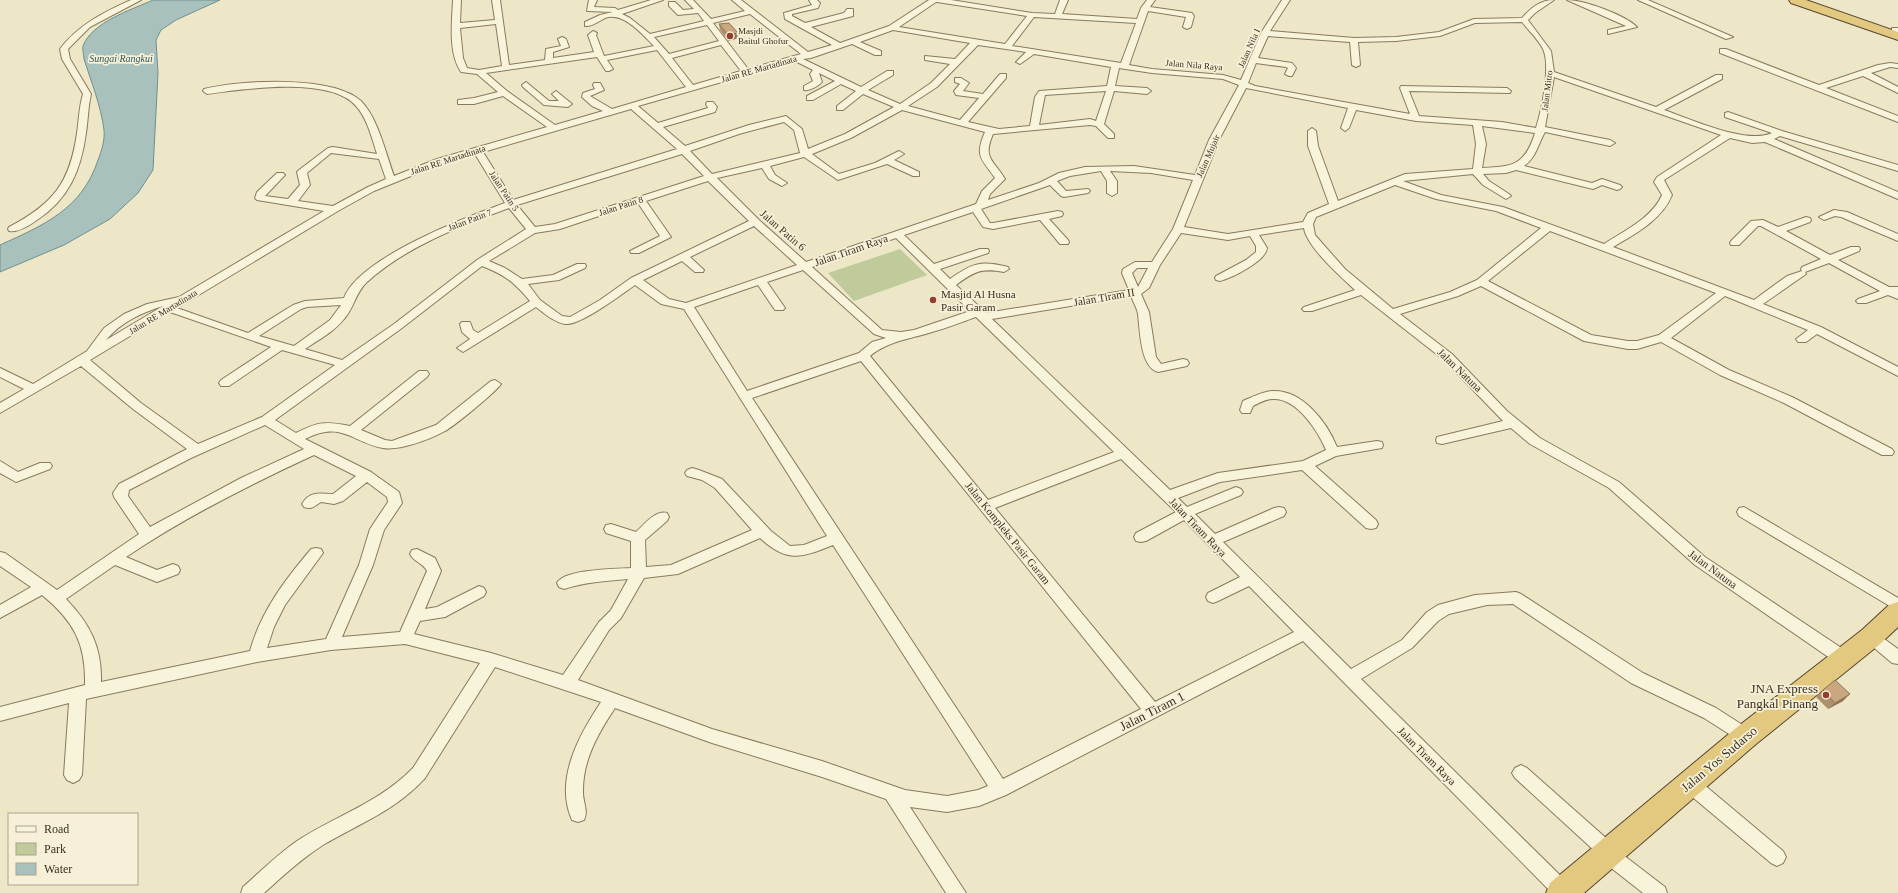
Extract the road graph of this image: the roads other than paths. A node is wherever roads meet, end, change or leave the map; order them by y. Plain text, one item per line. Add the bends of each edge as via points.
1 (137, 0) edge
2 (456, 0) edge
3 (496, 0) edge
4 (593, 0) edge
5 (659, 0) edge
6 (689, 0) edge
7 (738, 0) edge
8 (813, 0) edge
9 (934, 0) edge
10 (937, 0) edge
11 (1064, 0) edge
12 (1151, 0) edge
13 (1286, 0) edge
14 (1532, 0) edge
15 (1550, 0) edge
16 (1571, 0) edge
17 (1642, 0) edge
18 (1795, 0) edge
19 (1807, 0) edge
20 (642, 4) junction
21 (672, 4) dead end
22 (1542, 4) junction
23 (1145, 8) junction
24 (700, 10) junction
25 (850, 11) dead end
26 (620, 12) junction
27 (750, 12) junction
28 (1032, 15) junction
29 (1058, 16) junction
30 (628, 20) junction
31 (1524, 20) junction
32 (1140, 21) junction
33 (498, 22) junction
34 (707, 22) junction
35 (1465, 23) junction
36 (588, 24) dead end
37 (457, 26) junction
38 (804, 26) junction
39 (1187, 27) dead end
40 (892, 28) junction
41 (1442, 28) dead end
42 (1611, 32) dead end
43 (1897, 32) edge
44 (593, 33) dead end
45 (1265, 33) junction
46 (650, 36) junction
47 (1730, 37) dead end
48 (562, 39) dead end
49 (1356, 40) junction
50 (723, 42) junction
51 (853, 42) junction
52 (976, 42) junction
53 (840, 46) junction
54 (1007, 47) junction
55 (658, 48) junction
56 (1032, 51) junction
57 (1723, 51) dead end
58 (878, 53) dead end
59 (808, 56) junction
60 (600, 57) junction
61 (666, 57) junction
62 (928, 58) dead end
63 (797, 59) junction
64 (1254, 60) junction
65 (549, 62) junction
66 (957, 62) junction
67 (1020, 62) dead end
68 (1356, 64) dead end
69 (1120, 65) junction
70 (1898, 66) edge
71 (1550, 67) junction
72 (506, 69) junction
73 (609, 69) dead end
74 (818, 70) junction
75 (479, 72) junction
76 (746, 73) junction
77 (890, 73) dead end
78 (1864, 73) junction
79 (1289, 74) dead end
80 (1003, 76) dead end
81 (1719, 77) dead end
82 (958, 80) dead end
83 (841, 81) junction
84 (597, 85) dead end
85 (1243, 85) junction
86 (526, 86) dead end
87 (807, 88) dead end
88 (1109, 88) junction
89 (1819, 88) junction
90 (692, 89) junction
91 (862, 90) junction
92 (1898, 90) edge
93 (207, 91) dead end
94 (1148, 91) dead end
95 (1507, 91) dead end
96 (504, 93) junction
97 (556, 94) dead end
98 (536, 95) junction
99 (986, 97) junction
100 (810, 98) dead end
101 (518, 101) junction
102 (461, 102) dead end
103 (710, 104) dead end
104 (633, 106) junction
105 (1353, 106) junction
106 (901, 107) junction
107 (840, 108) dead end
108 (1657, 110) junction
109 (612, 112) junction
110 (1728, 115) dead end
111 (1416, 118) junction
112 (1898, 119) edge
113 (963, 122) junction
114 (1476, 123) junction
115 (1099, 124) junction
116 (657, 126) junction
117 (554, 128) junction
118 (1034, 128) junction
119 (1345, 128) dead end
120 (1541, 130) junction
121 (990, 131) junction
122 (1312, 131) dead end
123 (1779, 133) junction
124 (1729, 135) junction
125 (1112, 136) dead end
126 (1767, 139) junction
127 (1610, 143) dead end
128 (477, 150) junction
129 (683, 151) junction
130 (805, 154) junction
131 (898, 154) dead end
132 (382, 156) junction
133 (888, 161) junction
134 (764, 165) junction
135 (1515, 167) junction
136 (1898, 168) edge
137 (1104, 169) junction
138 (1476, 172) junction
139 (916, 174) dead end
140 (280, 175) dead end
141 (710, 177) junction
142 (1198, 178) junction
143 (391, 180) junction
144 (1051, 181) junction
145 (1394, 181) junction
146 (782, 183) dead end
147 (1617, 187) dead end
148 (1086, 191) dead end
149 (1112, 193) dead end
150 (1506, 196) dead end
151 (1898, 196) edge
152 (641, 200) junction
153 (290, 203) junction
154 (511, 204) junction
155 (1334, 204) junction
156 (978, 206) junction
157 (334, 209) junction
158 (1058, 214) dead end
159 (1042, 217) junction
160 (1824, 217) dead end
161 (1806, 220) dead end
162 (755, 222) junction
163 (1308, 224) junction
164 (1549, 227) junction
165 (12, 229) dead end
166 (1178, 229) junction
167 (532, 230) junction
168 (1778, 231) junction
169 (1253, 233) junction
170 (898, 235) junction
171 (1898, 238) edge
172 (1064, 242) dead end
173 (1734, 243) dead end
174 (1605, 248) junction
175 (1855, 249) dead end
176 (635, 251) dead end
177 (984, 251) dead end
178 (683, 257) junction
179 (1830, 258) junction
180 (481, 262) junction
181 (1155, 265) junction
182 (581, 266) dead end
183 (806, 266) junction
184 (933, 268) junction
185 (1004, 269) dead end
186 (699, 270) dead end
187 (1220, 278) dead end
188 (635, 280) junction
189 (761, 281) junction
190 (520, 282) junction
191 (1481, 282) junction
192 (950, 285) junction
193 (1362, 291) junction
194 (1136, 292) junction
195 (1724, 292) junction
196 (1895, 292) edge
197 (187, 297) junction
198 (349, 301) junction
199 (1862, 301) dead end
200 (536, 302) junction
201 (1755, 304) junction
202 (687, 306) junction
203 (168, 308) junction
204 (779, 308) dead end
205 (1308, 309) dead end
206 (1391, 313) junction
207 (982, 315) junction
208 (466, 324) dead end
209 (1817, 329) junction
210 (882, 334) junction
211 (901, 336) junction
212 (249, 337) junction
213 (477, 338) junction
214 (1663, 338) junction
215 (1802, 339) dead end
216 (876, 345) junction
217 (281, 346) junction
218 (463, 348) dead end
219 (296, 351) junction
220 (863, 356) junction
221 (87, 357) junction
222 (1183, 363) dead end
223 (343, 364) junction
224 (0, 372) edge
225 (1898, 372) edge
226 (423, 374) dead end
227 (224, 382) dead end
228 (496, 384) dead end
229 (33, 389) junction
230 (745, 396) junction
231 (0, 409) edge
232 (1246, 410) dead end
233 (266, 420) junction
234 (1513, 423) junction
235 (352, 431) junction
236 (296, 438) junction
237 (1442, 440) dead end
238 (1377, 445) dead end
239 (197, 450) junction
240 (314, 450) junction
241 (1333, 452) junction
242 (1887, 452) dead end
243 (1123, 453) junction
244 (1305, 465) junction
245 (0, 466) edge
246 (45, 466) dead end
247 (692, 473) dead end
248 (366, 476) junction
249 (1236, 492) dead end
250 (1168, 496) junction
251 (309, 504) dead end
252 (987, 506) junction
253 (1279, 512) dead end
254 (1744, 512) dead end
255 (1185, 513) junction
256 (662, 517) dead end
257 (1371, 524) dead end
258 (611, 529) dead end
259 (762, 531) junction
260 (148, 535) junction
261 (1140, 537) dead end
262 (638, 538) junction
263 (835, 539) junction
264 (1212, 541) junction
265 (316, 553) dead end
266 (417, 554) dead end
267 (0, 557) edge
268 (114, 558) junction
269 (172, 570) dead end
270 (639, 573) junction
271 (1249, 579) junction
272 (564, 583) dead end
273 (42, 587) junction
274 (479, 592) dead end
275 (57, 597) junction
276 (1212, 597) dead end
277 (1898, 605) edge
278 (0, 612) edge
279 (1898, 612) edge
280 (414, 616) junction
281 (1304, 634) junction
282 (1871, 637) junction
283 (405, 638) junction
284 (331, 644) junction
285 (257, 656) junction
286 (1843, 658) junction
287 (1898, 658) edge
288 (491, 659) junction
289 (1349, 678) junction
290 (567, 683) junction
291 (85, 692) junction
292 (612, 699) junction
293 (1152, 711) junction
294 (0, 714) edge
295 (1746, 736) junction
296 (1521, 774) dead end
297 (73, 775) dead end
298 (1690, 784) junction
299 (1000, 789) junction
300 (892, 794) junction
301 (578, 814) dead end
302 (1608, 853) junction
303 (1778, 857) dead end
304 (1562, 892) edge
305 (250, 893) edge
306 (957, 893) edge
307 (1658, 893) edge

1 - 165 street via 83,30 72,38 64,49 66,59 87,94 77,164 70,181 52,206
2 - 37 street
3 - 33 street
4 - 26 street via 590,9
5 - 20 street
6 - 24 street
7 - 27 street
8 - 38 street via 815,6 787,15
9 - 40 street, Jalan RE Martadinata
10 - 28 street
11 - 29 street
12 - 23 street
13 - 45 street, Jalan Nila I
14 - 22 street
15 - 22 street
16 - 42 street via 1633,27
17 - 47 street
18 - 43 highway
19 - 43 highway
20 - 26 street
20 - 30 street via 633,12 634,18
21 - 24 street via 681,13
22 - 31 street
23 - 32 street
23 - 39 street via 1189,14
24 - 34 street
25 - 38 street via 847,16
26 - 30 street
26 - 36 street
27 - 34 street
27 - 59 street
28 - 29 street
28 - 54 street
29 - 32 street
30 - 46 street via 637,24
31 - 35 street
31 - 71 street, Jalan Mitro via 1547,49
32 - 69 street
33 - 37 street
33 - 72 street
34 - 46 street
34 - 50 street
35 - 41 street
35 - 49 street via 1440,34
37 - 75 street via 460,66 464,70
38 - 53 street
40 - 51 street, Jalan RE Martadinata
40 - 52 street, Jalan Nila Raya
44 - 60 street
45 - 49 street
45 - 64 street, Jalan Nila I
46 - 55 street
48 - 65 street via 565,47 549,51
49 - 68 street
50 - 61 street
50 - 76 street
51 - 53 street, Jalan RE Martadinata
51 - 58 street
52 - 54 street, Jalan Nila Raya
52 - 66 street, Jalan Patin 8
53 - 59 street, Jalan RE Martadinata
54 - 56 street, Jalan Nila Raya
55 - 60 street
55 - 61 street
56 - 67 street
56 - 69 street, Jalan Nila Raya
57 - 89 street
59 - 63 street, Jalan RE Martadinata
60 - 65 street
60 - 73 street
61 - 90 street
62 - 66 street
63 - 74 street
63 - 76 street, Jalan RE Martadinata
64 - 79 street via 1289,65 1292,68
64 - 85 street, Jalan Nila I
65 - 72 street
66 - 106 street, Jalan Patin 8 via 934,85
69 - 85 street, Jalan Nila Raya via 1177,74 1223,77
69 - 88 street
70 - 78 street via 1887,65
71 - 108 street
71 - 120 street, Jalan Mitro
72 - 75 street
74 - 83 street
74 - 87 street via 814,74 818,82
75 - 96 street
76 - 90 street, Jalan RE Martadinata
77 - 91 street
78 - 89 street
78 - 92 street
80 - 99 street
81 - 108 street
82 - 99 street via 965,84 959,93
83 - 91 street
83 - 100 street
84 - 109 street via 600,90 586,97
85 - 105 street, Jalan Nila Raya
85 - 142 street, Jalan Mujair via 1214,140
86 - 98 street
88 - 94 street
88 - 115 street
88 - 118 street via 1040,94
89 - 112 street
90 - 104 street, Jalan RE Martadinata
91 - 106 street
91 - 107 street
93 - 132 street via 247,86 300,85 335,90 350,96 358,103
95 - 111 street via 1404,88
96 - 101 street
96 - 102 street
97 - 98 street via 568,104 548,103
98 - 101 street
99 - 113 street
101 - 117 street
103 - 116 street via 712,110
104 - 109 street, Jalan RE Martadinata
104 - 116 street, Jalan Patin 6
105 - 111 street, Jalan Nila Raya
105 - 119 street
106 - 113 street
106 - 130 street, Jalan Patin 8 via 848,136
108 - 124 street
109 - 117 street, Jalan RE Martadinata
110 - 123 street
111 - 114 street, Jalan Nila Raya
113 - 121 street
114 - 120 street, Jalan Nila Raya
114 - 138 street via 1481,144
115 - 118 street via 1085,122
115 - 125 street
116 - 129 street, Jalan Patin 6
117 - 128 street, Jalan RE Martadinata
118 - 121 street
120 - 127 street, Jalan Nila Raya
120 - 135 street via 1533,152
121 - 156 street via 983,153 988,166 1000,179 985,194
122 - 155 street via 1317,161
123 - 126 street
123 - 136 street
124 - 126 street via 1752,140
124 - 174 street via 1660,179 1659,182 1667,195 1654,215
126 - 151 street
128 - 143 street, Jalan RE Martadinata
128 - 154 street, Jalan Patin 5
129 - 130 street, Jalan Patin 7 via 736,132 786,119 798,129
129 - 141 street, Jalan Patin 6
129 - 154 street, Jalan Patin 7
130 - 133 street via 838,177
130 - 134 street, Jalan Patin 8
131 - 133 street
132 - 143 street
132 - 153 street via 328,151 302,172 303,190
133 - 139 street
134 - 141 street, Jalan Patin 8
134 - 146 street via 772,177
135 - 138 street
135 - 147 street via 1593,186 1602,182
137 - 142 street via 1153,169
137 - 144 street via 1070,173
137 - 149 street via 1112,181
138 - 145 street via 1422,174
138 - 150 street via 1486,183
140 - 153 street via 259,196
141 - 152 street, Jalan Patin 8
141 - 162 street, Jalan Patin 6
142 - 166 street, Jalan Mujair
143 - 157 street, Jalan RE Martadinata
144 - 148 street via 1064,194
144 - 156 street
145 - 155 street
145 - 164 street via 1439,197 1499,209
152 - 167 street, Jalan Patin 8 via 556,227
152 - 176 street via 666,237
153 - 157 street
154 - 167 street, Jalan Patin 5
154 - 198 street, Jalan Patin 7 via 462,222 407,248 360,283
155 - 163 street via 1312,214
156 - 159 street via 989,226
156 - 170 street
157 - 197 street, Jalan RE Martadinata
158 - 159 street
159 - 172 street
160 - 171 street via 1834,213 1843,214
161 - 168 street
162 - 178 street
162 - 183 street, Jalan Patin 6
163 - 169 street
163 - 193 street, Jalan Natuna via 1310,236 1317,246
164 - 174 street
164 - 191 street
166 - 169 street via 1220,237
166 - 181 street, Jalan Tiram II
167 - 180 street
168 - 173 street via 1763,223 1755,223
168 - 179 street
169 - 187 street via 1261,246 1260,253 1255,259
170 - 183 street, Jalan Tiram Raya
170 - 184 street, Jalan Tiram Raya
174 - 195 street
175 - 179 street
177 - 184 street
178 - 186 street
178 - 188 street
179 - 196 street
179 - 201 street via 1791,278
180 - 190 street via 502,270
180 - 223 street via 398,326
181 - 194 street, Jalan Tiram II via 1144,288
181 - 194 street via 1135,265 1128,269 1127,273
182 - 190 street via 555,278
183 - 189 street, Jalan Tiram Raya
183 - 210 street, Jalan Patin 6
184 - 192 street, Jalan Tiram Raya
185 - 192 street via 989,266 971,269
188 - 200 street via 592,310 567,321 558,318
188 - 202 street via 668,304
189 - 202 street, Jalan Tiram Raya
189 - 204 street
190 - 200 street
191 - 206 street via 1454,294
191 - 214 street via 1595,340 1632,345
192 - 207 street, Jalan Tiram Raya
193 - 205 street
193 - 206 street, Jalan Natuna
194 - 207 street, Jalan Tiram II
194 - 222 street via 1143,312 1152,364 1160,368
195 - 201 street
195 - 214 street
196 - 199 street
197 - 203 street, Jalan RE Martadinata
197 - 221 street via 155,304 131,313 109,329
198 - 212 street via 305,304
198 - 219 street, Jalan Patin 7 via 339,318
200 - 213 street
201 - 209 street
202 - 230 street
203 - 212 street
203 - 221 street, Jalan RE Martadinata
206 - 234 street, Jalan Natuna via 1448,357
207 - 211 street
207 - 243 street, Jalan Tiram Raya
208 - 213 street via 468,332
209 - 215 street
209 - 225 street
210 - 211 street
210 - 216 street
211 - 216 street
212 - 217 street
213 - 218 street
214 - 242 street via 1740,380 1788,400
216 - 220 street
217 - 219 street
217 - 227 street
219 - 223 street
220 - 230 street
220 - 252 street, Jalan Kompleks Pasir Garam
221 - 229 street, Jalan RE Martadinata
221 - 239 street via 137,406
223 - 233 street
224 - 229 street
226 - 235 street
228 - 235 street via 442,428 401,443 383,444
229 - 231 street, Jalan RE Martadinata
230 - 263 street via 805,487
232 - 241 street via 1247,404 1268,395 1291,398 1319,426 1328,438
233 - 236 street
233 - 239 street
234 - 237 street
234 - 286 street, Jalan Natuna via 1546,448 1614,485 1700,561
235 - 236 street via 322,427
236 - 240 street
238 - 241 street
239 - 260 street via 124,487 121,491 121,497
240 - 248 street
240 - 260 street via 246,481
241 - 244 street
243 - 250 street, Jalan Tiram Raya
243 - 252 street
244 - 250 street via 1218,478
244 - 257 street
245 - 246 street via 16,477
247 - 259 street via 719,484
248 - 251 street via 339,497 332,499 321,496 314,498
248 - 284 street via 394,495 395,503 377,529 366,565
249 - 255 street
250 - 255 street, Jalan Tiram Raya
252 - 293 street, Jalan Kompleks Pasir Garam
253 - 264 street
254 - 277 street
255 - 261 street
255 - 264 street, Jalan Tiram Raya
256 - 262 street
258 - 262 street
259 - 263 street via 782,548 793,552
259 - 270 street via 673,570
260 - 268 street
262 - 270 street
263 - 299 street
264 - 271 street, Jalan Tiram Raya
265 - 285 street via 279,600 267,621
266 - 280 street via 430,562 434,571
267 - 273 street via 10,568
268 - 269 street via 157,576
268 - 275 street
270 - 272 street via 589,577
270 - 290 street via 616,614 604,626
271 - 276 street
271 - 281 street, Jalan Tiram Raya
273 - 275 street
273 - 278 street
274 - 280 street via 440,613
275 - 291 street via 90,646 93,660
279 - 282 highway, Jalan Yos Sudarso
280 - 283 street
281 - 289 street, Jalan Tiram Raya
281 - 293 street, Jalan Tiram 1
282 - 286 highway, Jalan Yos Sudarso
282 - 287 street
283 - 284 street, Jalan Tiram 1
283 - 288 street, Jalan Tiram 1
284 - 285 street, Jalan Tiram 1
285 - 291 street, Jalan Tiram 1
286 - 295 highway, Jalan Yos Sudarso
288 - 290 street, Jalan Tiram 1
288 - 305 street via 419,774 407,788 385,804 304,847
289 - 295 street via 1406,644 1438,612 1492,598 1516,598 1637,678 1710,713
289 - 304 street, Jalan Tiram Raya
290 - 292 street, Jalan Tiram 1
291 - 294 street, Jalan Tiram 1
291 - 297 street
292 - 300 street, Jalan Tiram 1 via 712,736 822,769
292 - 301 street via 590,731 577,764 574,791
293 - 299 street, Jalan Tiram 1
295 - 298 highway, Jalan Yos Sudarso
296 - 302 street
298 - 302 highway, Jalan Yos Sudarso
298 - 303 street
299 - 300 street, Jalan Tiram 1 via 979,798 947,804
300 - 306 street
302 - 304 highway, Jalan Yos Sudarso
302 - 307 street

